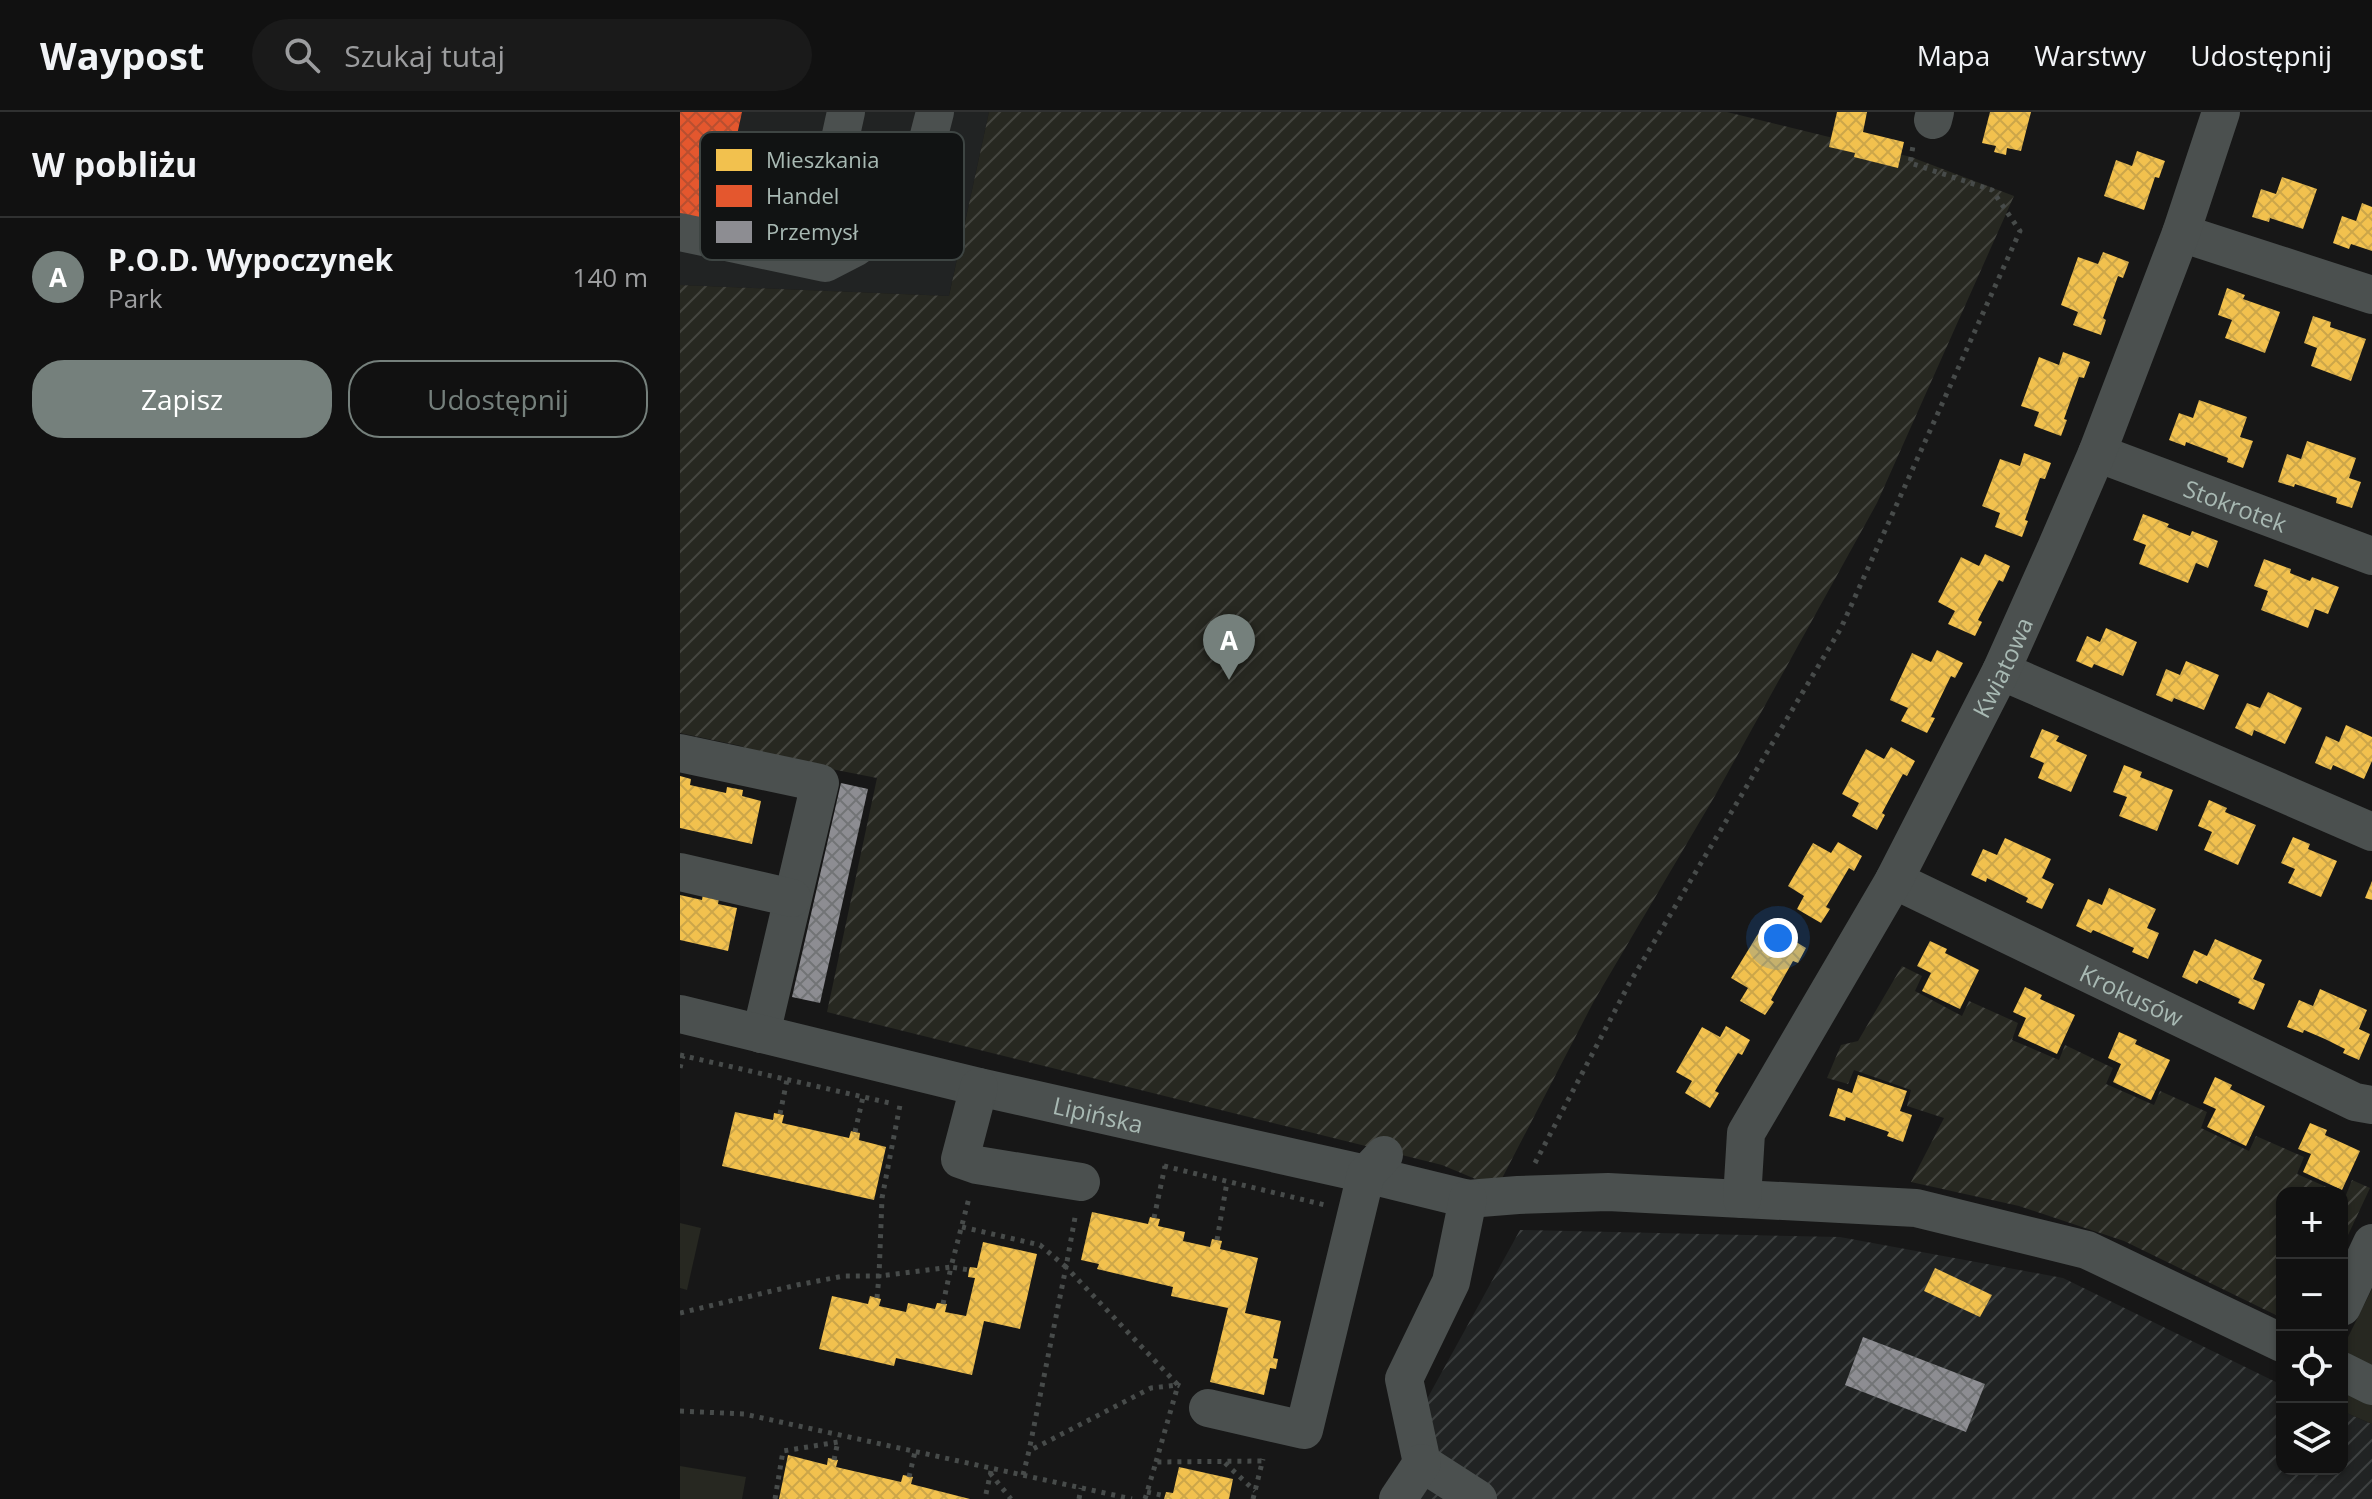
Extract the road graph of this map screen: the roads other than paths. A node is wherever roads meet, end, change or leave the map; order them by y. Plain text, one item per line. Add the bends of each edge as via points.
1 (846, 112) edge
2 (935, 112) edge
3 (2221, 112) edge
4 (842, 132) edge
5 (930, 132) edge
6 (680, 232) edge
7 (2181, 233) junction
8 (700, 236) edge
9 (811, 260) edge
10 (831, 260) edge
11 (2372, 295) edge
12 (2097, 453) junction
13 (2372, 556) edge
14 (2001, 671) junction
15 (680, 753) edge
16 (2372, 832) edge
17 (680, 872) edge
18 (1894, 880) junction
19 (792, 898) junction
20 (680, 1014) edge
21 (761, 1034) junction
22 (979, 1087) junction
23 (2372, 1105) edge
24 (1376, 1163) junction
25 (1081, 1182) dead end
26 (1468, 1199) junction
27 (1742, 1199) junction
28 (2372, 1243) edge
29 (2348, 1294) edge
30 (2276, 1340) edge
31 (2348, 1374) edge
32 (2372, 1386) edge
33 (1191, 1398) road end
34 (1422, 1463) junction
35 (1398, 1499) edge
36 (1478, 1499) edge

1 - 4 street
2 - 5 street
3 - 7 street, Kwiatowa
6 - 8 street
7 - 11 street
7 - 12 street, Kwiatowa
9 - 10 street
12 - 13 street, Stokrotek
12 - 14 street, Kwiatowa
14 - 16 street
14 - 18 street, Kwiatowa
15 - 19 street via 820,783
17 - 19 street
18 - 23 street, Krokusów via 2355,1102
18 - 27 street, Kwiatowa via 1746,1133
19 - 21 street
20 - 21 street, Lipińska
21 - 22 street, Lipińska
22 - 24 street, Lipińska
22 - 25 street via 960,1159
24 - 26 street, Lipińska
24 - 33 street via 1304,1430
26 - 27 street, Lipińska via 1608,1192
26 - 34 street via 1451,1282 1404,1379
27 - 30 street, Lipińska via 1916,1208 2087,1250
28 - 29 street
31 - 32 street
34 - 35 street
34 - 36 street

